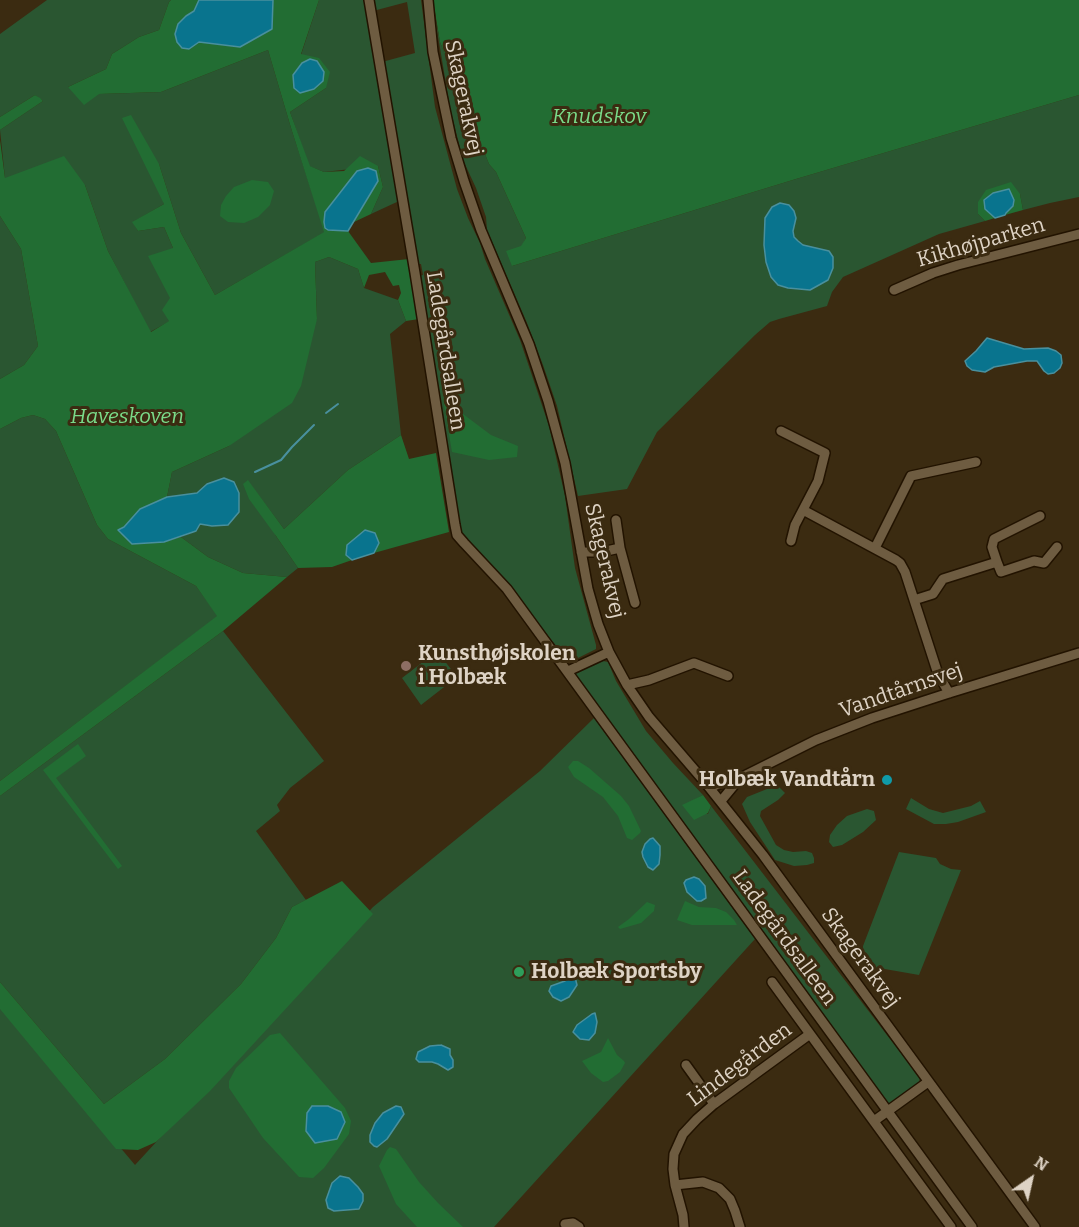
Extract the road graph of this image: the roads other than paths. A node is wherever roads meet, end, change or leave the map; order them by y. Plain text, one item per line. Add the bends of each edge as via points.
1 (369, 0) edge
2 (428, 0) edge
3 (1079, 234) edge
4 (894, 290) dead end
5 (781, 431) dead end
6 (976, 462) dead end
7 (803, 510) junction
8 (1040, 516) dead end
9 (616, 520) dead end
10 (790, 542) dead end
11 (1057, 547) dead end
12 (620, 548) junction
13 (875, 548) junction
14 (582, 556) junction
15 (997, 562) junction
16 (914, 600) junction
17 (635, 603) dead end
18 (609, 652) junction
19 (1079, 653) edge
20 (568, 671) junction
21 (728, 676) dead end
22 (650, 680) junction
23 (627, 685) junction
24 (944, 694) junction
25 (634, 696) junction
26 (740, 778) junction
27 (710, 787) junction
28 (721, 801) junction
29 (772, 982) dead end
30 (810, 1034) junction
31 (686, 1065) dead end
32 (928, 1082) junction
33 (714, 1104) junction
34 (888, 1111) junction
35 (874, 1121) junction
36 (675, 1185) junction
37 (565, 1224) dead end
38 (579, 1227) edge
39 (684, 1227) edge
40 (740, 1227) edge
41 (951, 1227) edge
42 (972, 1227) edge
43 (1035, 1227) edge

1 - 20 street, Ladegårdsalleen via 454,525 457,535 507,589
2 - 14 street, Skagerakvej via 433,52 450,138 481,230 529,344 548,401 565,463
3 - 4 street, Kikhøjparken via 958,265
5 - 7 street via 825,453 819,481
6 - 13 street via 911,476
7 - 10 street
7 - 13 street
8 - 15 street via 994,539 992,547
9 - 12 street
11 - 15 street via 1044,563 1034,561 1001,572
12 - 14 street
12 - 17 street
13 - 16 street via 900,563
14 - 18 street, Skagerakvej via 594,610
15 - 16 street via 944,579 933,594
16 - 24 street
18 - 20 street
18 - 23 street, Skagerakvej
19 - 24 street, Vandtårnsvej
20 - 34 street, Ladegårdsalleen
21 - 22 street via 694,663
22 - 23 street
22 - 25 street
23 - 25 street, Skagerakvej
24 - 26 street, Vandtårnsvej via 823,737
25 - 27 street, Skagerakvej
26 - 27 street, Vandtårnsvej
26 - 28 street, Vandtårnsvej
27 - 28 street, Skagerakvej
28 - 32 street, Skagerakvej
29 - 30 street
30 - 33 street, Lindegården
30 - 35 street
31 - 33 street
32 - 34 street
32 - 43 street, Skagerakvej
33 - 36 street, Lindegården via 681,1138 674,1154
34 - 35 street
34 - 42 street, Ladegårdsalleen
35 - 41 street
36 - 39 street, Lindegården
36 - 40 street via 703,1182 719,1188 730,1199
37 - 38 street

